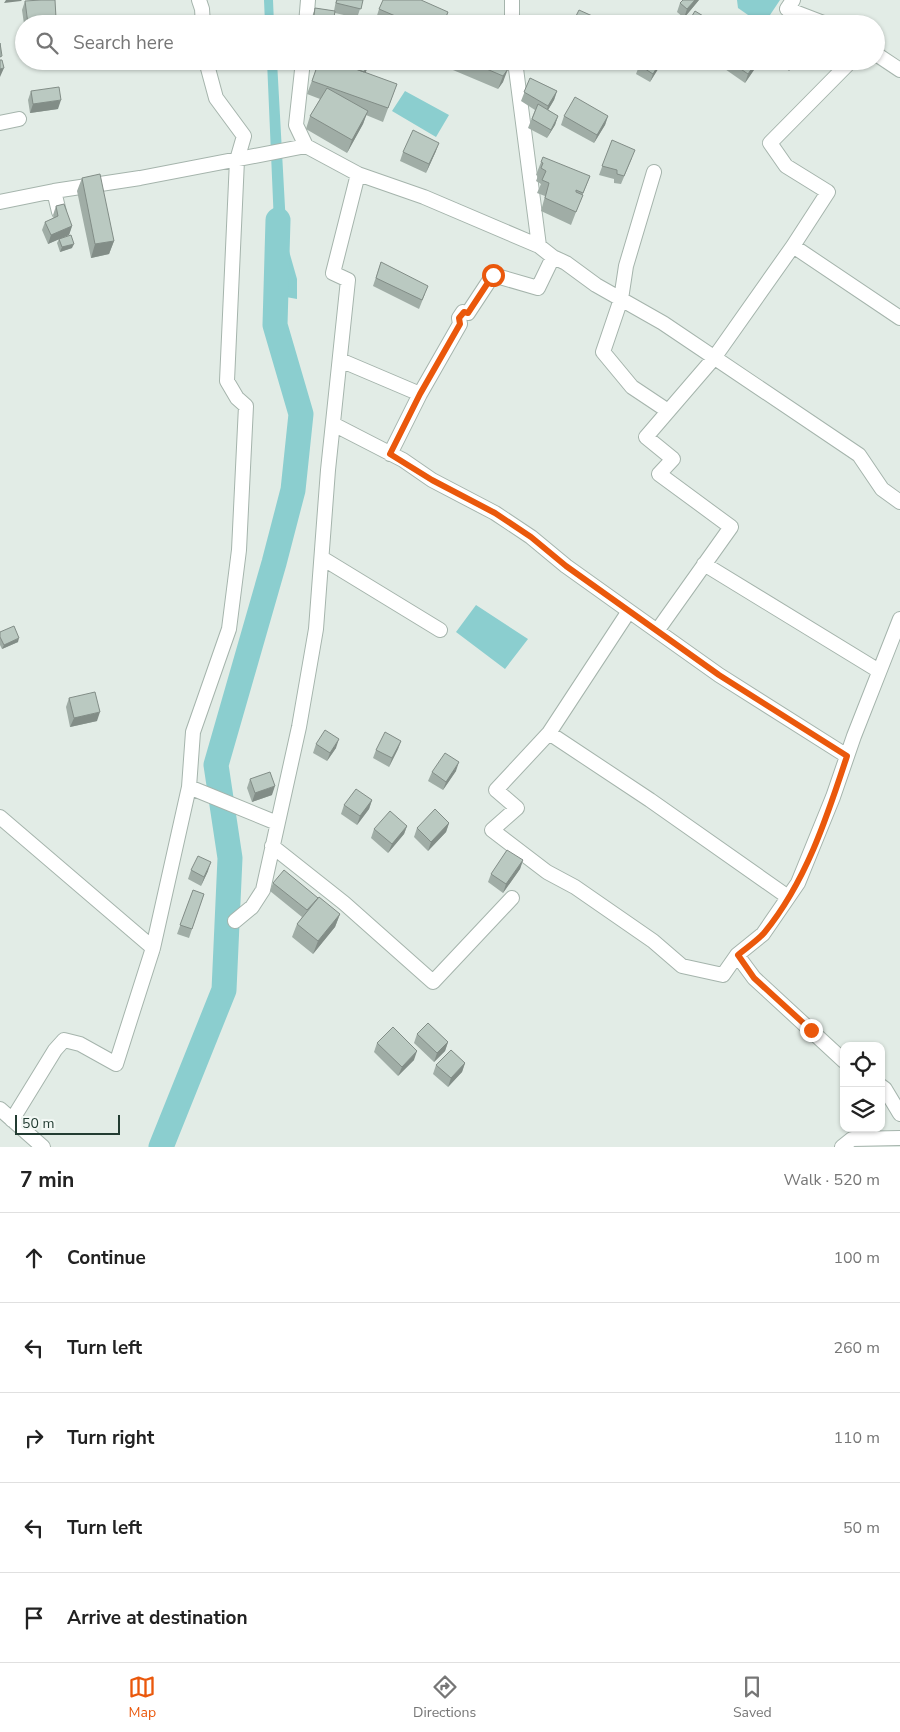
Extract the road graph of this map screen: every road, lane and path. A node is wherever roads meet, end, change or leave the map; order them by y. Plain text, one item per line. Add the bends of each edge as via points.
1 (199, 0) edge
2 (308, 0) edge
3 (512, 0) edge
4 (793, 0) edge
5 (202, 15) edge
6 (307, 15) edge
7 (512, 15) edge
8 (803, 15) edge
9 (885, 60) edge
10 (208, 70) edge
11 (302, 70) edge
12 (516, 70) edge
13 (842, 70) edge
14 (900, 70) edge
15 (19, 120) dead end
16 (0, 124) edge
17 (306, 146) junction
18 (237, 160) junction
19 (654, 172) dead end
20 (358, 174) junction
21 (54, 190) junction
22 (0, 202) edge
23 (59, 212) edge
24 (539, 246) junction
25 (793, 246) junction
26 (553, 257) junction
27 (621, 300) junction
28 (900, 318) edge
29 (714, 358) junction
30 (340, 360) junction
31 (420, 394) junction
32 (668, 411) junction
33 (333, 424) junction
34 (390, 454) junction
35 (900, 502) edge
36 (322, 558) junction
37 (704, 564) junction
38 (629, 611) junction
39 (900, 618) edge
40 (440, 630) dead end
41 (657, 631) junction
42 (879, 671) junction
43 (549, 733) junction
44 (847, 756) junction
45 (189, 787) junction
46 (0, 818) edge
47 (278, 823) junction
48 (272, 846) junction
49 (788, 897) junction
50 (512, 898) dead end
51 (235, 921) dead end
52 (153, 948) junction
53 (738, 955) junction
54 (840, 1057) edge
55 (882, 1087) edge
56 (0, 1109) edge
57 (900, 1114) edge
58 (12, 1120) junction
59 (900, 1138) edge
60 (43, 1147) edge
61 (842, 1147) edge

1 - 5 street
2 - 6 street
3 - 7 street
4 - 8 street via 787,9
9 - 14 street
10 - 18 street via 216,98 244,136
11 - 17 street via 296,125
12 - 24 street
13 - 25 street via 770,143 786,166 828,192
15 - 16 street
17 - 18 street
17 - 20 street
18 - 21 street
18 - 45 street via 227,381 246,406 239,550 229,629 193,732
19 - 27 street via 626,266
20 - 24 street via 424,197
20 - 30 street via 333,272 348,280
21 - 22 street
21 - 23 street
24 - 26 street
25 - 28 street
25 - 29 street
26 - 27 street
26 - 31 street via 538,288 493,275 468,313 464,312 459,318 460,324
27 - 29 street via 663,323
27 - 32 street via 603,352 632,387
29 - 32 street
29 - 35 street via 859,455 882,489
30 - 31 street
30 - 33 street
31 - 34 street
32 - 37 street via 646,437 673,460 659,474 731,527
33 - 34 street
33 - 36 street
34 - 38 street via 531,537
36 - 40 street
36 - 47 street via 316,629
37 - 41 street
37 - 42 street
38 - 41 street
38 - 43 street
39 - 42 street
41 - 44 street via 719,675
42 - 44 street
43 - 49 street
43 - 53 street via 496,790 517,808 492,830 546,872 575,887 653,940 682,966 723,975
44 - 49 street via 815,843 798,883
45 - 47 street
45 - 52 street
46 - 52 street
47 - 48 street
48 - 50 street via 433,982
48 - 51 street via 263,890 252,907
49 - 53 street via 763,934
52 - 58 street via 116,1064 80,1044 64,1040
53 - 54 street via 754,978
55 - 57 street
56 - 58 street
58 - 60 street
59 - 61 street via 852,1139

